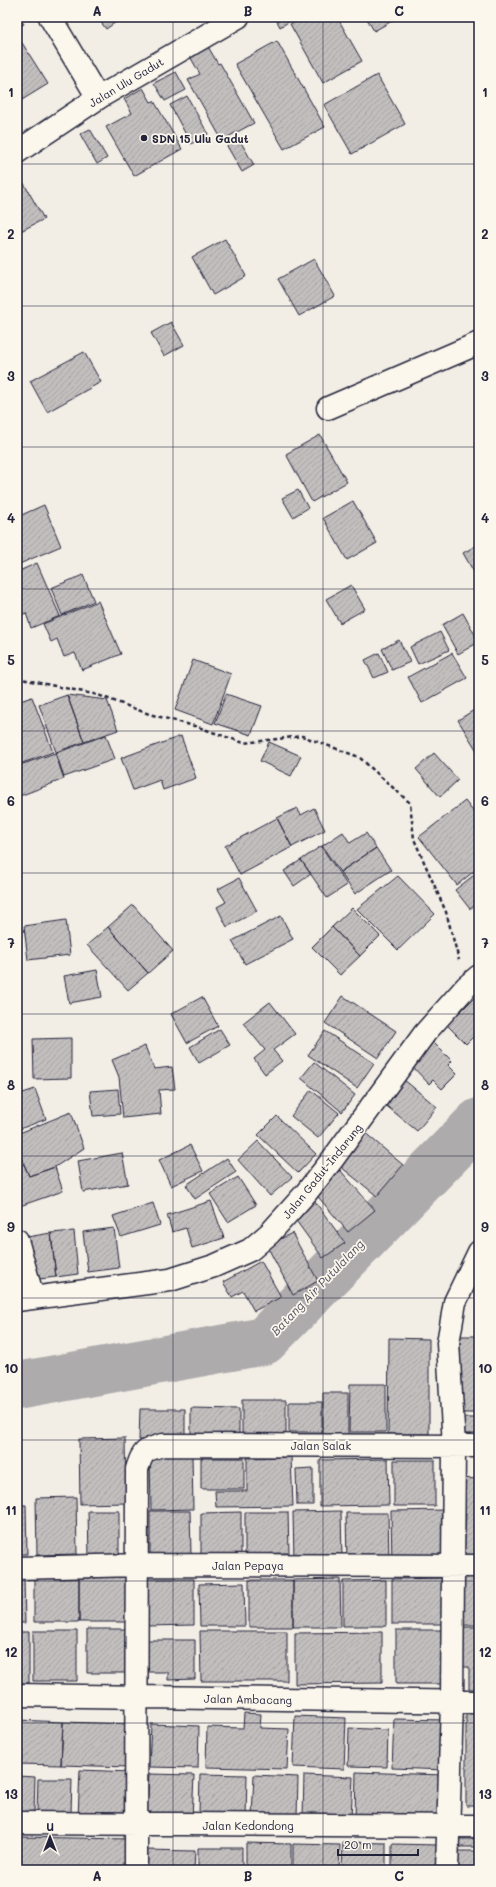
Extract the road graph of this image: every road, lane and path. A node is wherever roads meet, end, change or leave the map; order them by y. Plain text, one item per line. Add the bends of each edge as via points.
1 (50, 17) edge
2 (238, 17) edge
3 (98, 98) junction
4 (17, 152) edge
5 (479, 344) edge
6 (328, 408) dead end
7 (17, 678) edge
8 (472, 981) edge
9 (17, 1240) edge
10 (479, 1252) edge
11 (25, 1299) edge
12 (454, 1446) junction
13 (479, 1446) edge
14 (137, 1565) junction
15 (453, 1566) junction
16 (479, 1566) edge
17 (17, 1568) edge
18 (17, 1695) edge
19 (137, 1697) junction
20 (452, 1702) junction
21 (479, 1702) edge
22 (17, 1823) edge
23 (136, 1824) junction
24 (447, 1826) junction
25 (479, 1826) edge
26 (136, 1870) edge
27 (447, 1870) edge

1 - 3 street
2 - 3 street, Jalan Ulu Gadut
3 - 4 street, Jalan Ulu Gadut
5 - 6 street
7 - 8 path via 98,695 149,714 244,742 302,736 360,758 410,803 414,839 446,912
8 - 11 street, Jalan Gadut-Indarung via 426,1033 306,1193 270,1233 250,1250 219,1264 170,1280
9 - 11 street
10 - 12 street via 455,1302 448,1343
12 - 13 street, Jalan Salak
12 - 14 street, Jalan Salak via 163,1445 148,1449 142,1453 136,1469
12 - 15 street
14 - 15 street, Jalan Pepaya
14 - 17 street, Jalan Pepaya
14 - 19 street, Jalan Salak
15 - 16 street, Jalan Pepaya
15 - 20 street
18 - 19 street, Jalan Ambacang
19 - 20 street, Jalan Ambacang
19 - 23 street, Jalan Salak
20 - 21 street, Jalan Ambacang
20 - 24 street
22 - 23 street, Jalan Kedondong
23 - 24 street, Jalan Kedondong
23 - 26 street, Jalan Salak
24 - 25 street, Jalan Kedondong
24 - 27 street

